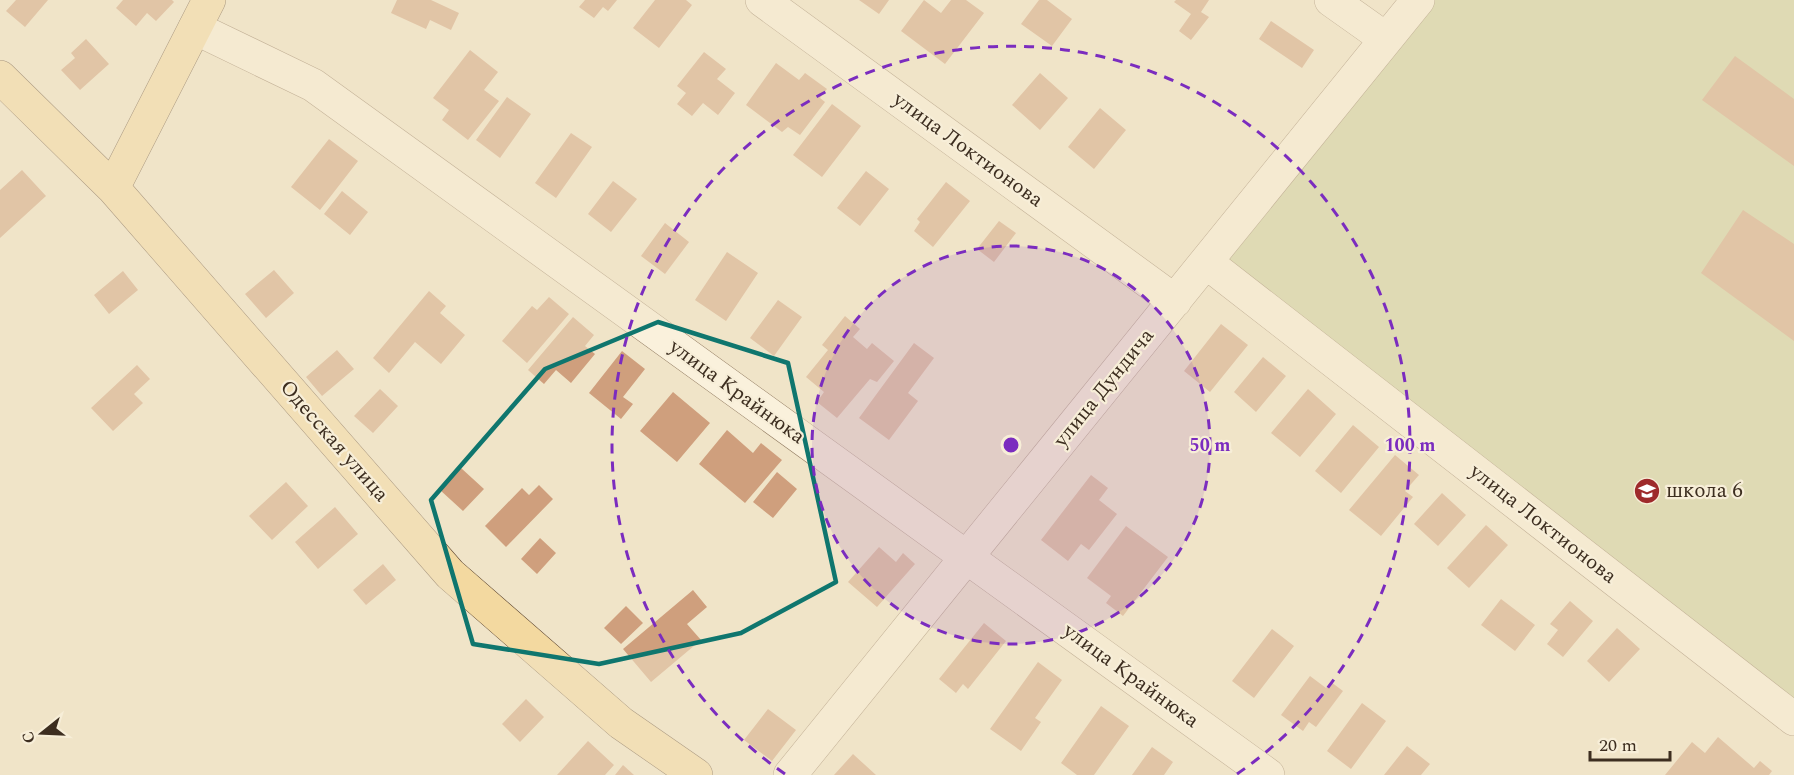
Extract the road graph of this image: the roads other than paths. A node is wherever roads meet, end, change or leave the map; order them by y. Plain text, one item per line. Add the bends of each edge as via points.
1 (762, 0) edge
2 (1331, 0) edge
3 (1418, 0) edge
4 (202, 14) edge
5 (1386, 39) junction
6 (0, 77) edge
7 (113, 188) junction
8 (1206, 262) junction
9 (1175, 301) junction
10 (967, 557) junction
11 (1794, 719) edge
12 (696, 775) edge
13 (790, 775) edge
14 (1268, 775) edge

1 - 9 street, улица Локтионова
2 - 5 street
3 - 5 street, улица Дундича
4 - 7 main road
4 - 10 street, улица Крайнюка via 313,85
5 - 8 street, улица Дундича
6 - 7 main road, Одесская улица
7 - 12 main road, Одесская улица via 450,574 621,723
8 - 9 street, улица Дундича
8 - 11 street, улица Локтионова
9 - 10 street, улица Дундича
10 - 13 street, улица Дундича
10 - 14 street, улица Крайнюка

